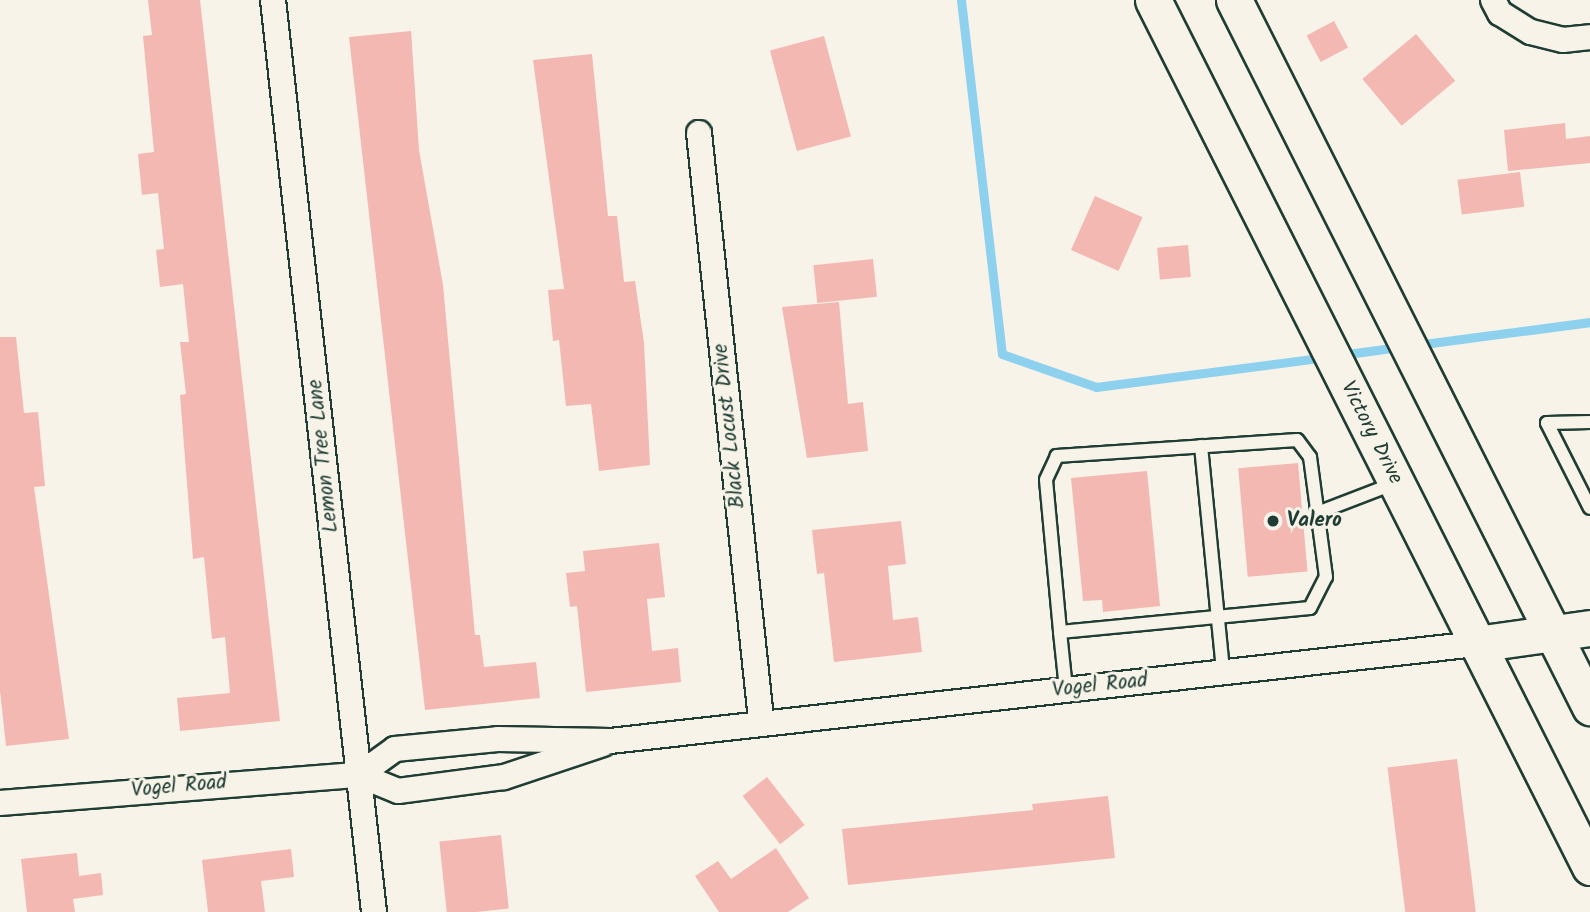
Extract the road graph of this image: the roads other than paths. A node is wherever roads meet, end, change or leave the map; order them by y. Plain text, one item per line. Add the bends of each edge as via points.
1 (273, 0) edge
2 (1153, 0) edge
3 (1234, 0) edge
4 (1493, 0) edge
5 (1590, 37) edge
6 (699, 133) dead end
7 (1590, 422) edge
8 (1201, 446) junction
9 (1396, 483) junction
10 (1590, 508) edge
11 (1320, 512) junction
12 (1218, 617) junction
13 (1590, 628) edge
14 (1060, 632) junction
15 (1552, 632) junction
16 (1476, 644) junction
17 (1223, 673) junction
18 (1066, 690) junction
19 (1590, 707) edge
20 (761, 719) junction
21 (610, 741) junction
22 (359, 775) junction
23 (0, 803) edge
24 (1590, 867) edge
25 (374, 912) edge

1 - 22 street, Lemon Tree Lane
2 - 9 main road, Victory Drive
3 - 15 main road
4 - 5 street via 1500,13 1531,33 1563,40
6 - 20 street, Black Locust Drive
7 - 10 lane via 1547,423
8 - 11 lane via 1297,440 1310,457
8 - 12 lane
8 - 14 lane via 1057,456 1046,480
9 - 11 lane
9 - 16 main road, Victory Drive
11 - 12 lane via 1326,577 1310,608
12 - 14 lane
12 - 17 lane
13 - 15 main road, Vogel Road
14 - 18 lane
15 - 16 main road, Vogel Road
15 - 19 main road
16 - 17 street, Vogel Road
16 - 24 main road, Victory Drive
17 - 18 street, Vogel Road
18 - 20 street, Vogel Road
20 - 21 street, Vogel Road
21 - 22 street, Vogel Road via 498,739 395,750
21 - 22 street, Vogel Road via 504,777 398,791
22 - 23 street, Vogel Road
22 - 25 street, Lemon Tree Lane

